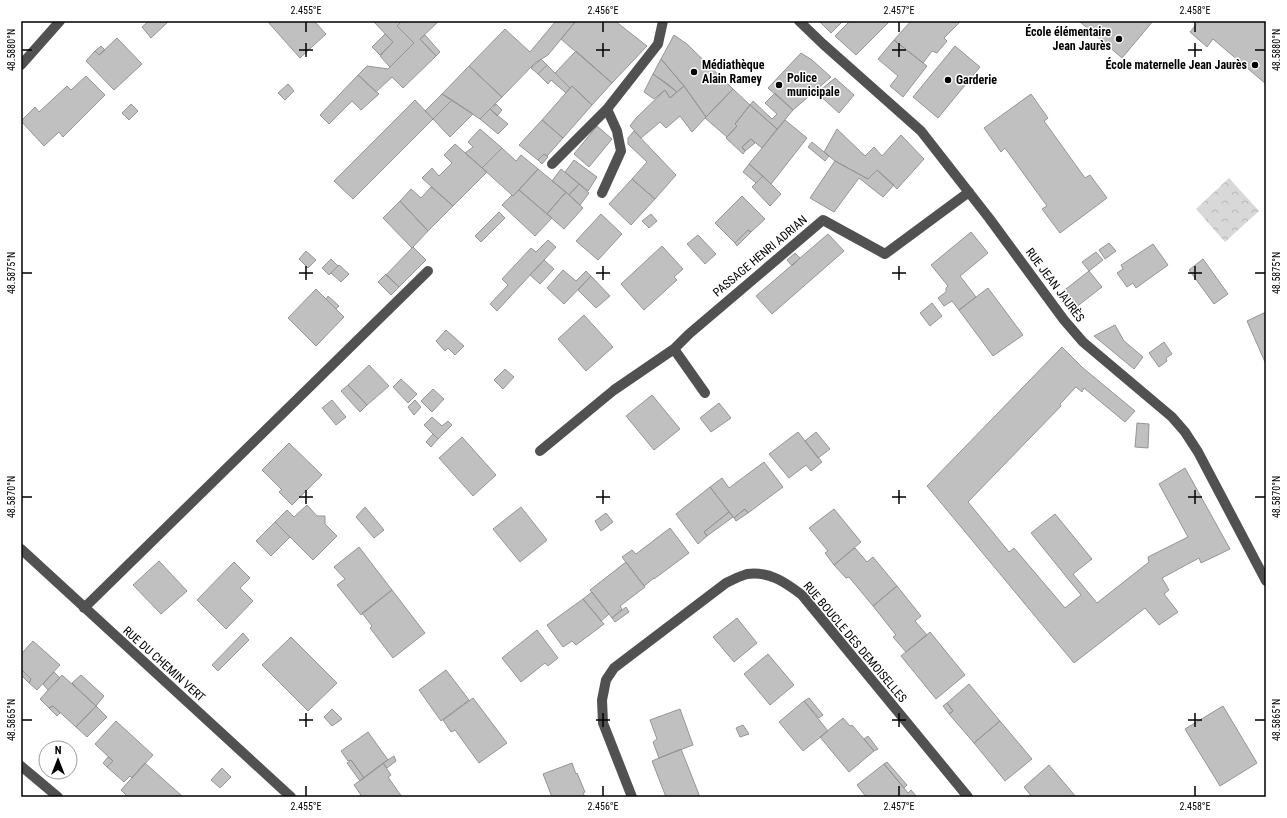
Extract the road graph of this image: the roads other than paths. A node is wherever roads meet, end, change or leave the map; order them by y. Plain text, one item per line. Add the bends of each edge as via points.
1 (60, 21) edge
2 (663, 21) edge
3 (799, 21) edge
4 (21, 65) edge
5 (607, 109) junction
6 (552, 164) dead end
7 (969, 192) junction
8 (602, 193) dead end
9 (428, 271) dead end
10 (674, 349) junction
11 (706, 393) dead end
12 (540, 451) dead end
13 (21, 549) edge
14 (1266, 581) edge
15 (84, 608) junction
16 (21, 766) edge
17 (58, 797) edge
18 (292, 797) edge
19 (632, 797) edge
20 (968, 797) edge

1 - 4 street
2 - 5 street via 658,44
3 - 7 street, RUE JEAN JAURÈS via 921,131
5 - 6 street
5 - 8 street via 617,131 621,151
7 - 10 street, PASSAGE HENRI ADRIAN via 885,254 823,220
7 - 14 street, RUE JEAN JAURÈS via 1083,342 1172,417 1185,432
9 - 15 street
10 - 11 street
10 - 12 street, PASSAGE HENRI ADRIAN via 614,390
13 - 15 street, RUE DU CHEMIN VERT
15 - 18 street, RUE DU CHEMIN VERT
16 - 17 street
19 - 20 street, RUE BOUCLE DES DEMOISELLES via 603,723 602,700 606,680 614,668 726,582 746,574 767,574 784,581 802,595

